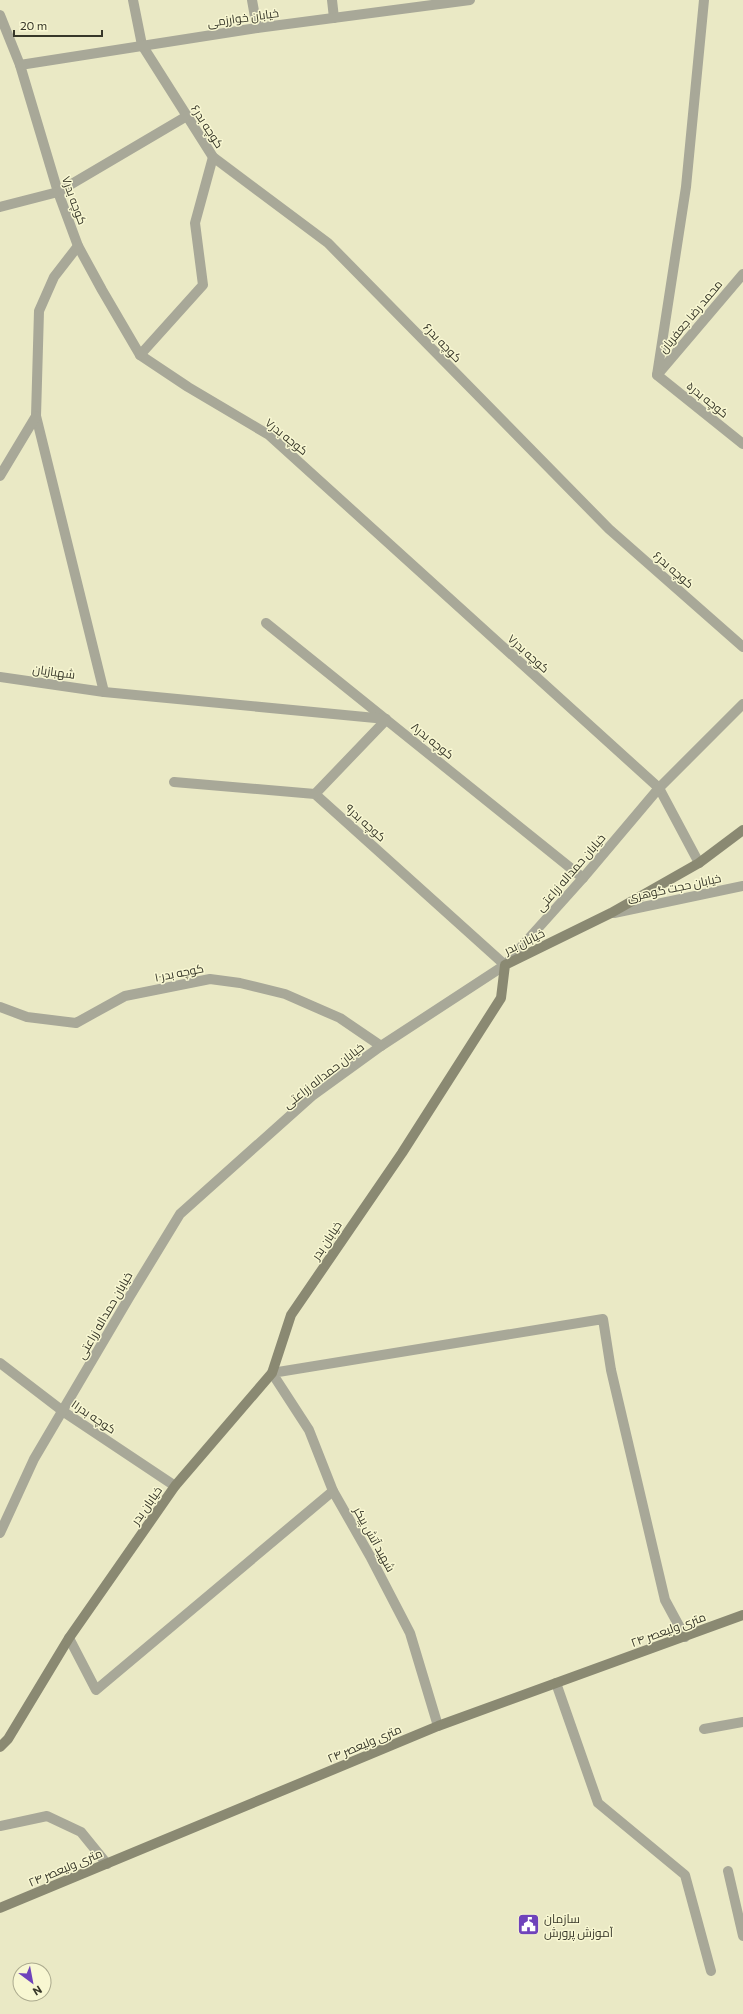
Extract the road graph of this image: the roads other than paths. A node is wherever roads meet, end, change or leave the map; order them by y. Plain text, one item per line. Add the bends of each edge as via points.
1 (133, 0) edge
2 (252, 0) edge
3 (332, 0) edge
4 (470, 0) edge
5 (704, 0) edge
6 (0, 15) edge
7 (334, 18) junction
8 (257, 28) junction
9 (142, 45) junction
10 (20, 65) junction
11 (186, 116) junction
12 (213, 157) junction
13 (58, 192) junction
14 (0, 207) edge
15 (78, 246) junction
16 (743, 274) edge
17 (140, 355) junction
18 (657, 375) junction
19 (36, 416) junction
20 (743, 444) edge
21 (0, 476) edge
22 (266, 623) dead end
23 (743, 647) edge
24 (0, 677) edge
25 (104, 692) junction
26 (743, 704) edge
27 (386, 720) junction
28 (174, 782) dead end
29 (659, 788) junction
30 (315, 794) junction
31 (743, 830) edge
32 (699, 863) junction
33 (583, 878) junction
34 (743, 886) edge
35 (611, 913) junction
36 (505, 965) junction
37 (0, 1007) edge
38 (381, 1046) junction
39 (0, 1364) edge
40 (272, 1373) junction
41 (64, 1412) junction
42 (175, 1486) junction
43 (334, 1491) junction
44 (0, 1533) edge
45 (743, 1615) edge
46 (685, 1637) junction
47 (69, 1638) junction
48 (556, 1683) junction
49 (743, 1722) edge
50 (438, 1726) junction
51 (704, 1730) dead end
52 (0, 1747) edge
53 (0, 1826) edge
54 (107, 1864) junction
55 (728, 1871) dead end
56 (0, 1908) edge
57 (743, 1936) edge
58 (711, 1971) dead end

1 - 9 street
2 - 8 street
3 - 7 street
4 - 7 street, خیابان خوارزمی
5 - 18 street via 686,187
6 - 10 street, کوچه بدر۷
7 - 8 street, خیابان خوارزمی
8 - 9 street, خیابان خوارزمی
9 - 10 street, خیابان خوارزمی
9 - 11 street, کوچه بدر۶
10 - 13 street, کوچه بدر۷
11 - 12 street, کوچه بدر۶
11 - 13 street
12 - 17 street via 195,223 203,285
12 - 23 street, کوچه بدر۶ via 328,243 609,529
13 - 14 street
13 - 15 street, کوچه بدر۷
15 - 17 street, کوچه بدر۷
15 - 19 street via 54,277 39,311
16 - 18 street, محمد رضا جعفریان
17 - 29 street, کوچه بدر۷ via 269,436
18 - 20 street, کوچه بدر۵
19 - 21 street
19 - 25 street
22 - 27 street, کوچه بدر۸
24 - 25 street, شهبازیان
25 - 27 street, شهبازیان
26 - 29 street, خیابان حمداله زراعتی
27 - 30 street
27 - 33 street, کوچه بدر۸
28 - 30 street
29 - 32 street, کوچه بدر۷
29 - 33 street, خیابان حمداله زراعتی
30 - 36 street, کوچه بدر۹
31 - 32 street, خیابان بدر
32 - 35 street, خیابان بدر
33 - 36 street, خیابان حمداله زراعتی
34 - 35 street, خیابان حجت گوهری
35 - 36 street, خیابان بدر
36 - 38 street, خیابان حمداله زراعتی
36 - 40 street, خیابان بدر via 501,998 402,1153 291,1315
37 - 38 street, کوچه بدر۱۰ via 27,1017 76,1023 125,996 210,979 285,994 340,1018
38 - 41 street, خیابان حمداله زراعتی via 312,1096 180,1214
39 - 41 street, کوچه بدر۱۱
40 - 42 street, خیابان بدر
40 - 43 street, شهید آتش پیکر via 308,1430
40 - 46 street via 603,1319 611,1370 665,1600
41 - 42 street, کوچه بدر۱۱
41 - 44 street, خیابان حمداله زراعتی via 34,1459
42 - 47 street, خیابان بدر
43 - 47 street via 96,1690
43 - 50 street, شهید آتش پیکر via 410,1633
45 - 46 street, ۲۴ متری ولیعصر
46 - 48 street, ۲۴ متری ولیعصر
47 - 52 street, خیابان بدر via 8,1740
48 - 50 street, ۲۴ متری ولیعصر
48 - 58 street via 598,1802 685,1875
49 - 51 street
50 - 54 street, ۲۴ متری ولیعصر
53 - 54 street via 47,1816 81,1832
54 - 56 street, ۲۴ متری ولیعصر
55 - 57 street

